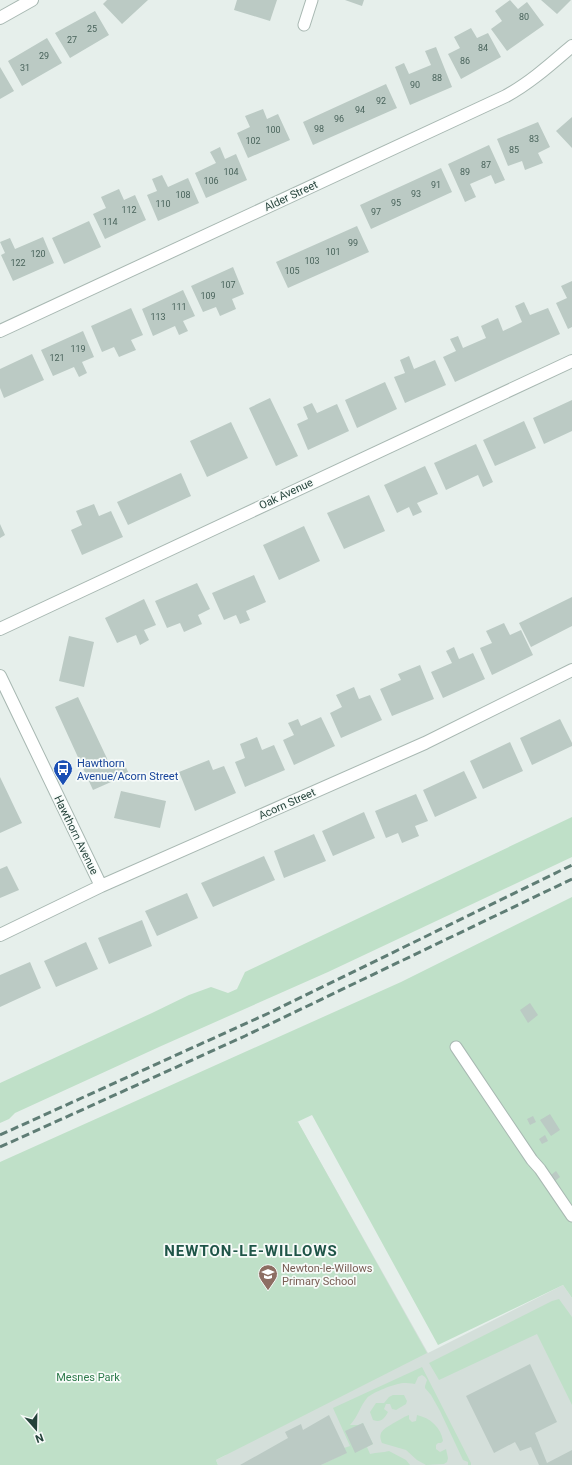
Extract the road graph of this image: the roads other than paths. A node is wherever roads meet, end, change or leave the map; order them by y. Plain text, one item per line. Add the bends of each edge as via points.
1 (32, 0) edge
2 (312, 0) edge
3 (0, 18) edge
4 (304, 25) dead end
5 (572, 46) edge
6 (0, 331) edge
7 (572, 361) edge
8 (0, 629) edge
9 (572, 670) edge
10 (0, 676) edge
11 (101, 886) junction
12 (0, 935) edge
13 (456, 1047) dead end
14 (572, 1216) edge

1 - 3 street
2 - 4 lane
5 - 6 street, Alder Street via 549,66 506,96
7 - 8 street, Oak Avenue
9 - 11 street, Acorn Street via 425,743
10 - 11 street, Hawthorn Avenue
11 - 12 street, Acorn Street
13 - 14 lane

